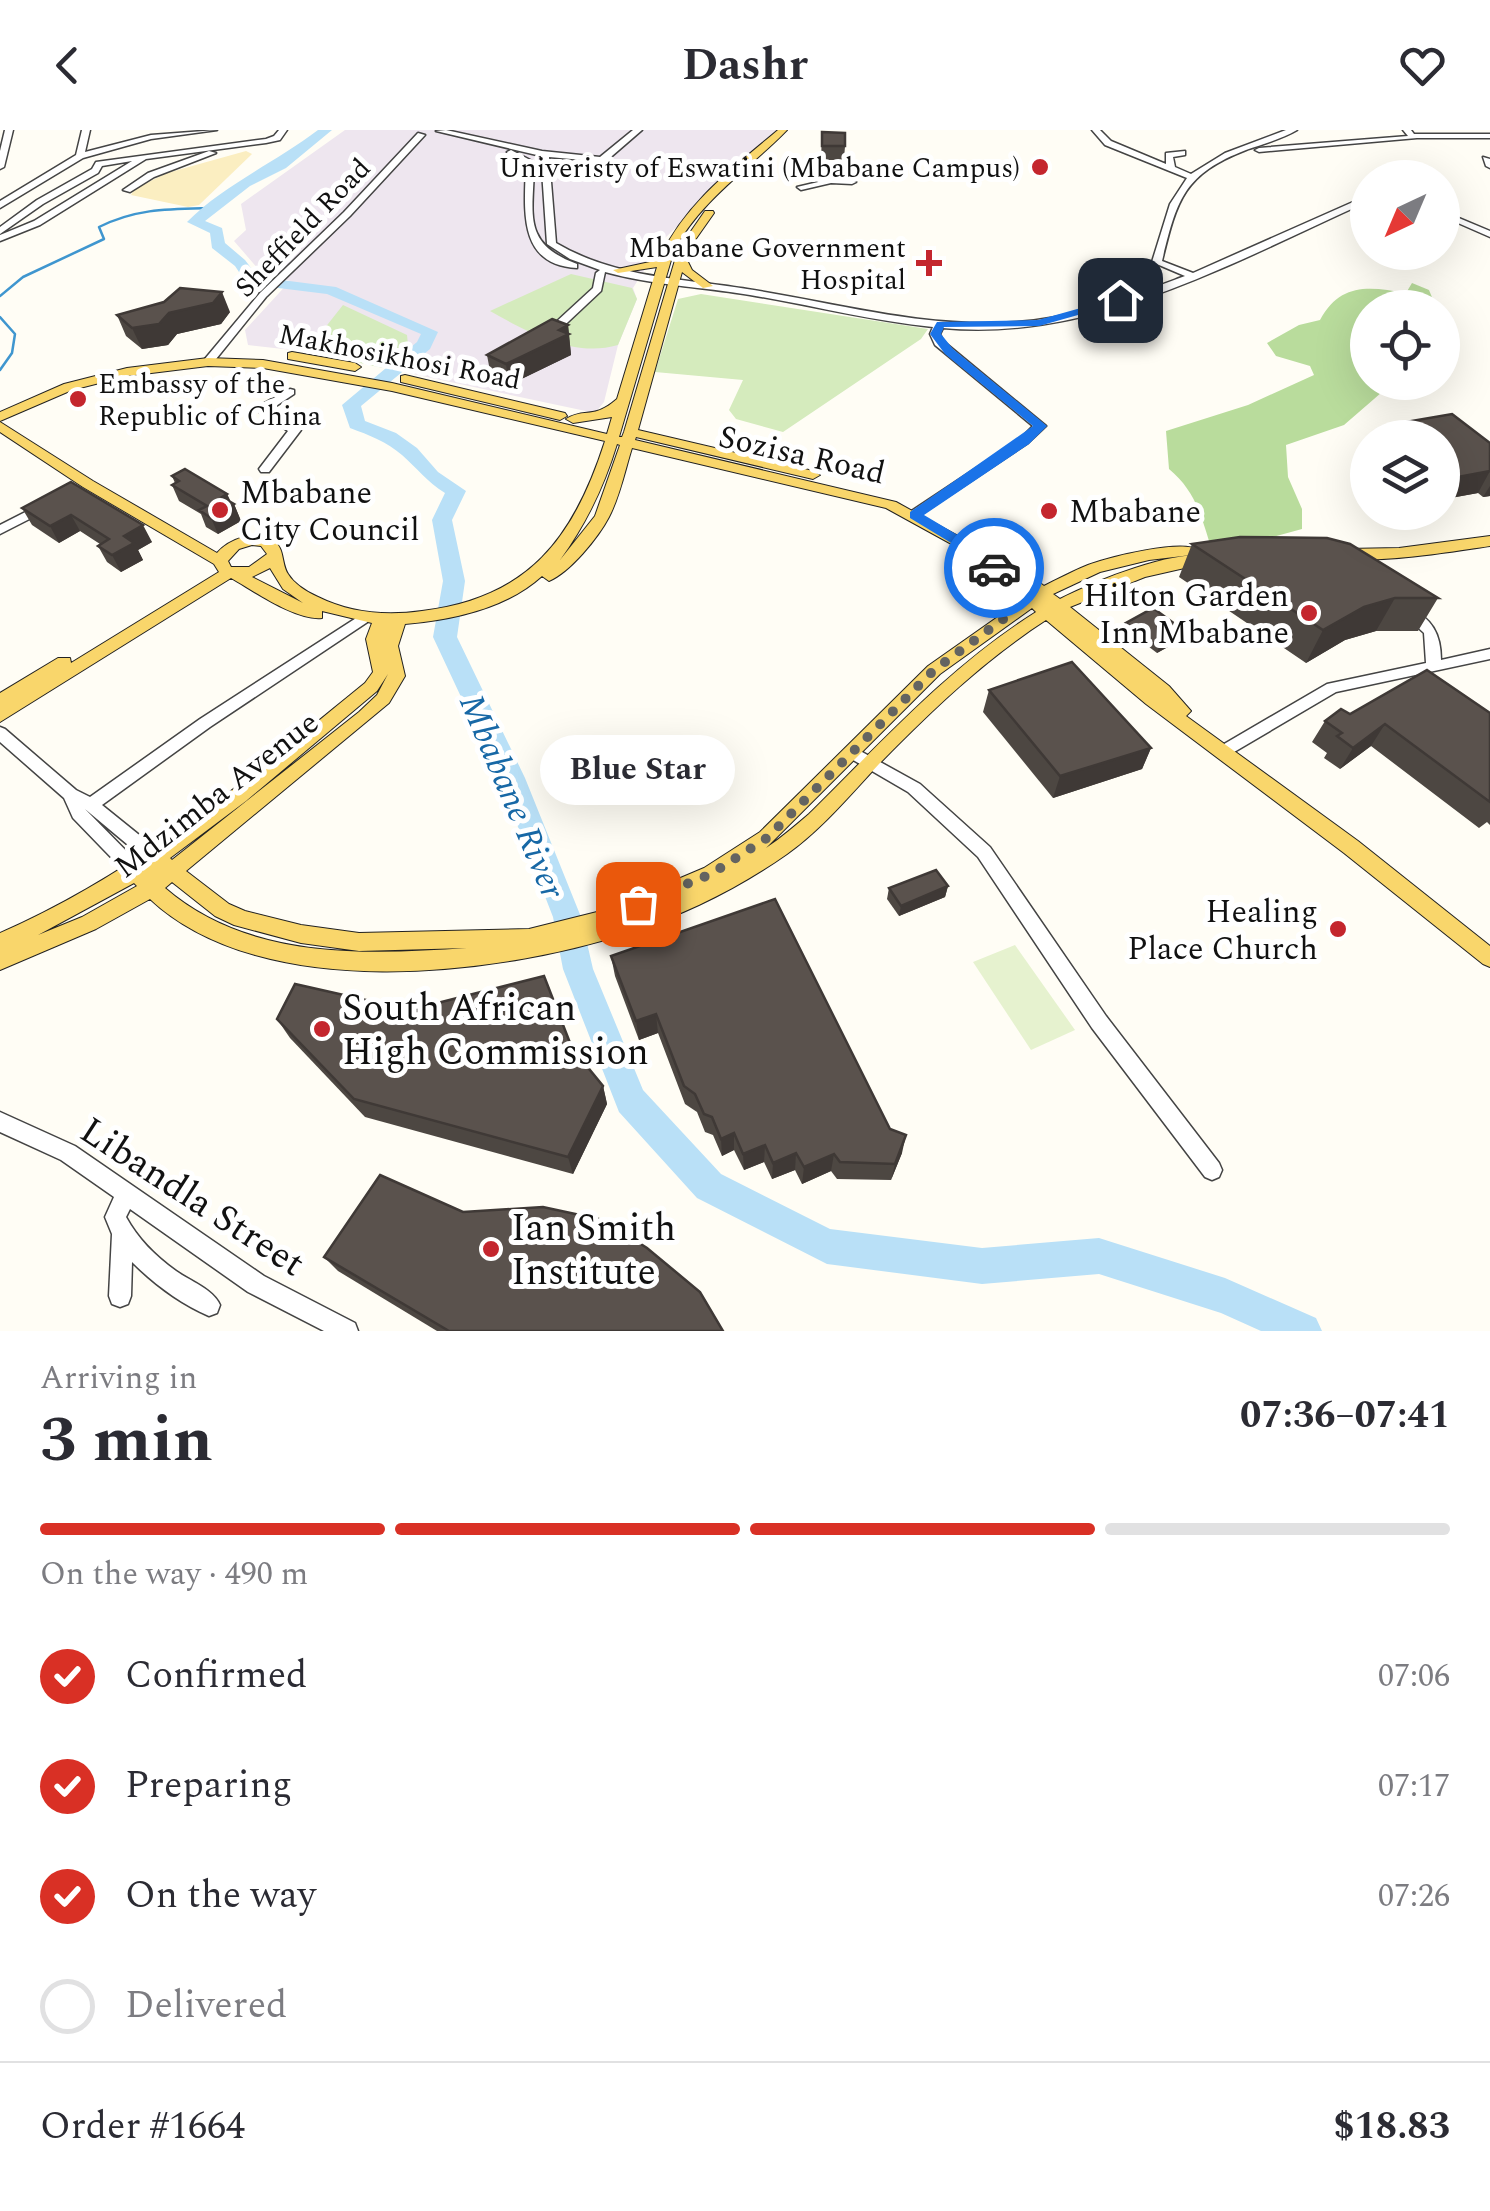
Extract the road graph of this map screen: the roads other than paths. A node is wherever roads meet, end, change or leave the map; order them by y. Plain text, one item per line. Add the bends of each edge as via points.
1 (9, 130) edge
2 (86, 130) edge
3 (213, 130) edge
4 (282, 130) edge
5 (638, 130) edge
6 (783, 130) edge
7 (796, 130) edge
8 (1096, 130) edge
9 (1293, 130) edge
10 (1410, 133) edge
11 (153, 134) edge
12 (429, 135) edge
13 (1367, 135) dead end
14 (1490, 136) edge
15 (1276, 138) junction
16 (224, 146) junction
17 (1248, 150) junction
18 (541, 152) junction
19 (1182, 153) dead end
20 (80, 156) junction
21 (526, 156) junction
22 (144, 157) junction
23 (1171, 167) junction
24 (0, 168) edge
25 (1191, 178) junction
26 (852, 182) dead end
27 (801, 187) dead end
28 (127, 190) dead end
29 (0, 205) edge
30 (1350, 207) edge
31 (1460, 221) edge
32 (0, 234) edge
33 (1490, 234) edge
34 (681, 259) junction
35 (664, 262) junction
36 (618, 270) junction
37 (602, 273) junction
38 (1191, 276) junction
39 (634, 280) joint
40 (665, 286) junction
41 (702, 287) junction
42 (940, 324) junction
43 (542, 338) edge
44 (218, 357) junction
45 (362, 375) junction
46 (290, 392) dead end
47 (623, 400) junction
48 (0, 404) edge
49 (638, 408) junction
50 (0, 417) edge
51 (572, 418) junction
52 (4, 432) edge
53 (621, 436) junction
54 (661, 438) junction
55 (674, 454) junction
56 (266, 468) dead end
57 (88, 484) junction
58 (615, 484) junction
59 (70, 493) edge
60 (53, 502) edge
61 (920, 512) junction
62 (0, 530) edge
63 (180, 537) junction
64 (242, 542) junction
65 (1490, 542) edge
66 (274, 555) junction
67 (1338, 560) edge
68 (226, 568) junction
69 (1066, 580) junction
70 (1040, 596) junction
71 (1388, 600) edge
72 (468, 612) junction
73 (1016, 621) junction
74 (378, 622) junction
75 (1072, 628) junction
76 (1490, 654) edge
77 (1434, 665) junction
78 (934, 670) junction
79 (960, 672) junction
80 (0, 701) edge
81 (0, 716) edge
82 (0, 733) edge
83 (1224, 751) junction
84 (861, 759) junction
85 (70, 794) junction
86 (91, 806) junction
87 (166, 866) junction
88 (144, 882) junction
89 (0, 943) edge
90 (536, 944) junction
91 (1490, 958) edge
92 (0, 961) edge
93 (0, 1122) edge
94 (1212, 1170) dead end
95 (126, 1195) junction
96 (123, 1233) junction
97 (120, 1296) dead end
98 (209, 1305) dead end
99 (347, 1331) edge

1 - 24 street
2 - 20 street
3 - 11 street
4 - 16 street via 278,138
5 - 18 street via 602,160
6 - 35 main road via 703,201
7 - 34 main road via 716,203
8 - 23 street via 1108,143
9 - 15 street
10 - 14 street
10 - 17 street
11 - 20 street
12 - 18 street
12 - 21 street
12 - 44 street, Sheffield Road via 263,295
13 - 15 street
15 - 17 street
16 - 22 street
16 - 28 street
17 - 25 street
18 - 21 street
18 - 36 street via 548,160 552,244 571,258
19 - 23 street via 1169,156
20 - 29 street
21 - 37 street via 534,245 560,262
22 - 32 street via 37,223
22 - 32 street via 99,164
23 - 25 street
25 - 38 street via 1167,222 1157,262
26 - 27 street
30 - 38 street
31 - 33 street
34 - 40 main road
34 - 41 main road
35 - 36 main road
35 - 40 main road
36 - 40 street
37 - 39 street
37 - 43 street via 598,289
38 - 42 street via 1039,323
39 - 40 main road
40 - 41 main road
40 - 47 main road
40 - 49 main road
41 - 42 street
42 - 61 street via 939,343 1040,426
44 - 45 main road, Makhosikhosi Road
44 - 48 main road, Makhosikhosi Road via 173,354 94,370
44 - 50 main road, Makhosikhosi Road via 95,379
45 - 51 main road, Makhosikhosi Road via 409,379
45 - 53 main road, Makhosikhosi Road via 392,388
46 - 56 street via 265,406 270,418 295,430
47 - 51 main road via 605,416
47 - 53 main road
49 - 53 main road
49 - 54 main road via 646,428
51 - 53 main road, Makhosikhosi Road
52 - 57 main road
53 - 54 main road, Sozisa Road
53 - 55 main road, Sozisa Road
53 - 58 main road
53 - 72 main road via 570,540 526,582
54 - 61 main road, Sozisa Road via 760,460
55 - 58 main road via 644,454
55 - 61 main road, Sozisa Road
57 - 59 street
57 - 63 main road
58 - 72 main road via 602,517 570,560 525,593
60 - 62 street
61 - 70 main road, Sozisa Road
63 - 64 main road via 206,545
63 - 68 main road
64 - 66 main road via 266,542
64 - 68 main road via 226,551
65 - 67 main road
66 - 68 main road via 261,568
66 - 74 main road via 290,588 330,609
68 - 74 main road via 277,598
68 - 80 main road
68 - 81 main road
69 - 70 main road
69 - 70 main road
69 - 70 main road via 1150,554 1216,554
70 - 73 main road
70 - 73 main road
70 - 75 main road, Sozisa Road
70 - 75 main road
71 - 77 street via 1430,628
72 - 74 main road
73 - 75 main road
73 - 78 main road
73 - 79 main road
74 - 86 street via 236,702
74 - 87 main road, Mdzimba Avenue via 398,676 384,699
75 - 83 main road, Sozisa Road
76 - 77 street
77 - 83 street via 1332,688
78 - 79 main road
78 - 84 main road
79 - 84 main road
82 - 85 street
83 - 91 main road, Sozisa Road
84 - 90 main road via 778,850 715,888
84 - 94 street via 924,796 984,852 1099,1022
85 - 86 street
85 - 88 street via 79,814
86 - 87 street
87 - 88 main road, Mdzimba Avenue
87 - 90 main road via 222,910 301,934 359,942
88 - 89 main road, Mdzimba Avenue
88 - 90 main road via 197,926 232,942 333,960 455,961
88 - 92 main road, Mdzimba Avenue via 90,923
93 - 95 street, Libandla Street via 68,1152
95 - 96 street via 116,1218
95 - 99 street, Libandla Street via 256,1284
96 - 97 street
96 - 98 street via 146,1263

